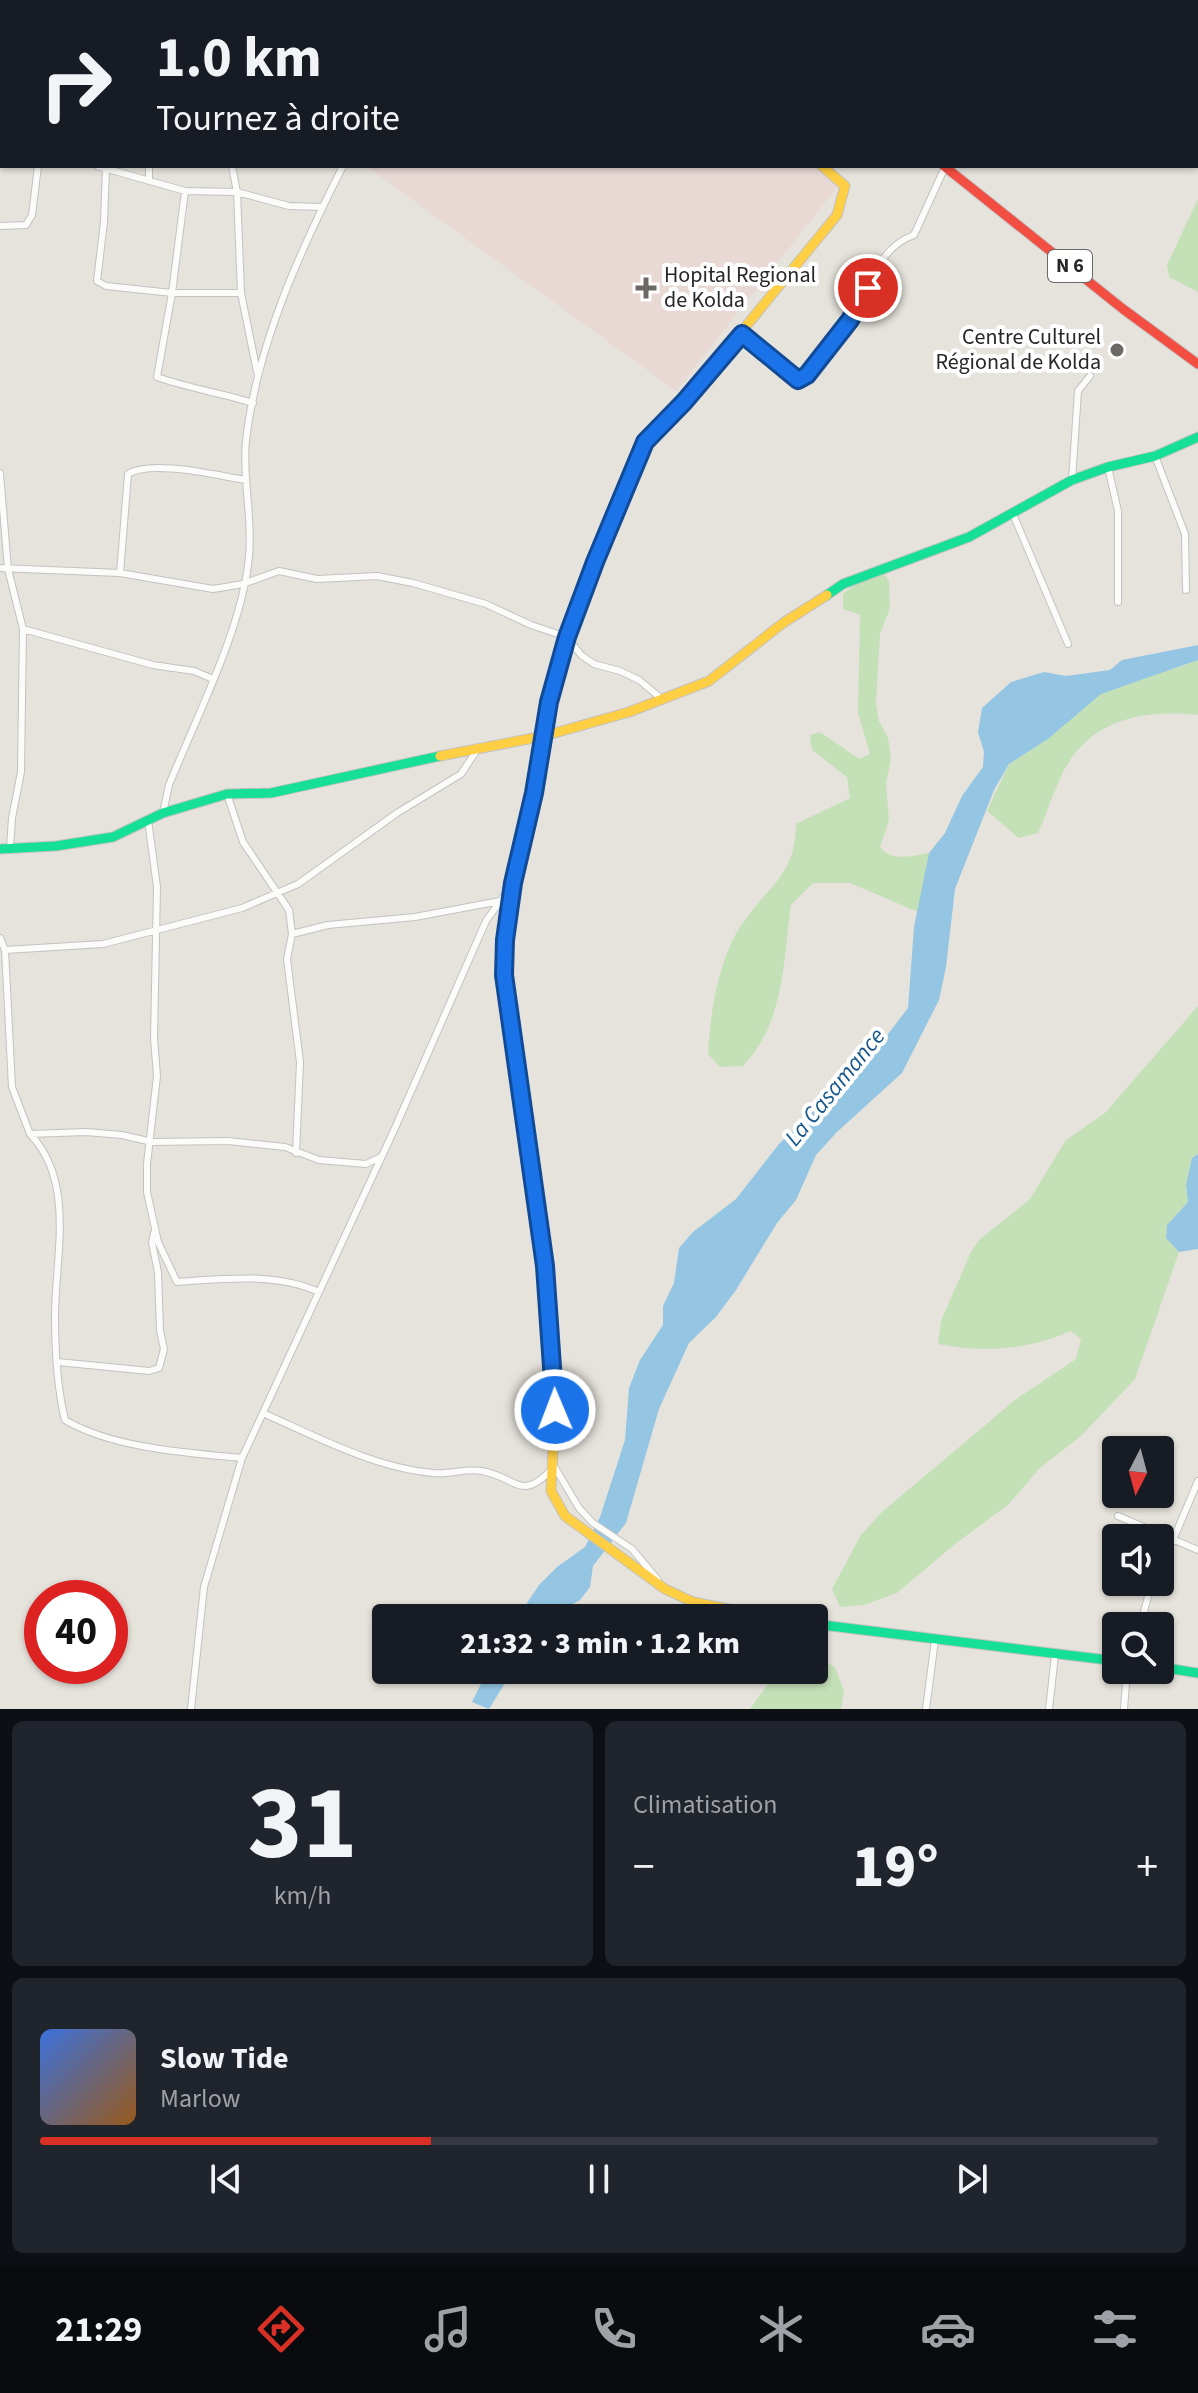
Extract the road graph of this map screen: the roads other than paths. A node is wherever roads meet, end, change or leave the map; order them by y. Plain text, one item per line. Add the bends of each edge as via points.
1 (38, 168) edge
2 (106, 168) joint
3 (149, 168) edge
4 (232, 168) edge
5 (342, 168) edge
6 (824, 168) edge
7 (943, 168) edge
8 (947, 168) edge
9 (149, 181) junction
10 (185, 191) junction
11 (237, 192) junction
12 (322, 207) junction
13 (0, 226) edge
14 (172, 293) junction
15 (241, 293) junction
16 (742, 334) junction
17 (1198, 364) edge
18 (258, 376) junction
19 (1090, 376) dead end
20 (253, 403) junction
21 (1198, 437) edge
22 (1155, 456) junction
23 (1108, 467) junction
24 (0, 473) edge
25 (246, 480) junction
26 (1072, 480) junction
27 (1013, 514) junction
28 (4, 569) edge
29 (120, 573) junction
30 (243, 584) junction
31 (1186, 590) dead end
32 (1118, 602) dead end
33 (23, 629) junction
34 (567, 637) junction
35 (1068, 644) dead end
36 (213, 679) junction
37 (663, 700) junction
38 (544, 736) junction
39 (479, 747) junction
40 (227, 794) junction
41 (163, 813) junction
42 (148, 820) junction
43 (5, 849) edge
44 (513, 883) junction
45 (280, 892) junction
46 (500, 901) junction
47 (154, 932) junction
48 (292, 934) junction
49 (0, 938) edge
50 (5, 950) junction
51 (30, 1134) junction
52 (152, 1142) junction
53 (296, 1153) junction
54 (381, 1157) junction
55 (155, 1230) junction
56 (319, 1292) junction
57 (58, 1362) junction
58 (265, 1414) junction
59 (242, 1458) junction
60 (552, 1464) junction
61 (1198, 1481) edge
62 (1118, 1516) dead end
63 (1136, 1524) edge
64 (1174, 1538) edge
65 (1174, 1540) edge
66 (1198, 1550) edge
67 (665, 1589) junction
68 (703, 1604) edge
69 (828, 1626) edge
70 (935, 1640) junction
71 (1055, 1655) junction
72 (1102, 1660) edge
73 (1174, 1669) edge
74 (1198, 1673) edge
75 (1126, 1684) edge
76 (191, 1709) edge
77 (926, 1709) edge
78 (1049, 1709) edge
79 (1124, 1709) edge

1 - 13 street via 26,225
2 - 9 street
2 - 14 street via 97,281
3 - 9 street
4 - 11 street
5 - 12 street
6 - 16 street via 845,186 837,215
7 - 16 street via 914,235 899,240 884,255 850,320 807,375 798,380 782,370
8 - 17 street, N 6
9 - 10 street
10 - 11 street
10 - 14 street
11 - 12 street via 289,206
11 - 15 street
12 - 18 street
14 - 15 street
14 - 20 street via 157,377
15 - 18 street
16 - 34 street via 645,442
18 - 20 street
19 - 26 street via 1078,391
20 - 25 street
21 - 22 street
22 - 23 street
22 - 31 street via 1185,534
23 - 26 street
23 - 32 street via 1118,511
24 - 28 street
25 - 29 street via 177,470 136,469 128,474
25 - 30 street via 249,557
26 - 27 street
27 - 35 street
27 - 37 street via 969,537 835,589 709,681
28 - 29 street
28 - 33 street
29 - 30 street via 213,589
30 - 34 street via 279,571 317,579 377,576 486,604
30 - 36 street
33 - 36 street
33 - 43 street via 21,772
34 - 37 street via 594,664 639,680
34 - 38 street
36 - 41 street via 169,785
37 - 38 street
38 - 39 street
38 - 44 street
39 - 40 street via 320,785
39 - 45 street via 461,774
40 - 41 street
40 - 45 street via 243,842
41 - 42 street
42 - 43 street via 113,837
42 - 47 street via 156,864
44 - 46 street
44 - 60 street via 504,975 553,1346
45 - 47 street via 225,915
45 - 48 street
46 - 48 street
46 - 54 street via 486,921
47 - 50 street via 103,944
47 - 52 street via 157,1076
48 - 53 street via 287,959 300,1062
49 - 50 street
50 - 51 street via 12,1087
51 - 52 street via 86,1132
51 - 57 street via 47,1156 59,1194
52 - 53 street via 228,1141
52 - 55 street via 147,1192
53 - 54 street via 366,1164
54 - 56 street
55 - 56 street via 177,1282 245,1278 300,1283
55 - 57 street via 164,1349 159,1368
56 - 58 street
57 - 59 street via 65,1420 87,1434
58 - 59 street
58 - 60 street via 359,1454 432,1473 480,1470 528,1488
59 - 76 street via 204,1587
60 - 67 street via 593,1523 632,1549
60 - 67 street via 551,1491 565,1516
61 - 64 street
62 - 63 street
65 - 66 street
67 - 68 street
69 - 70 street
70 - 71 street
70 - 77 street
71 - 72 street
71 - 78 street
73 - 74 street
75 - 79 street

